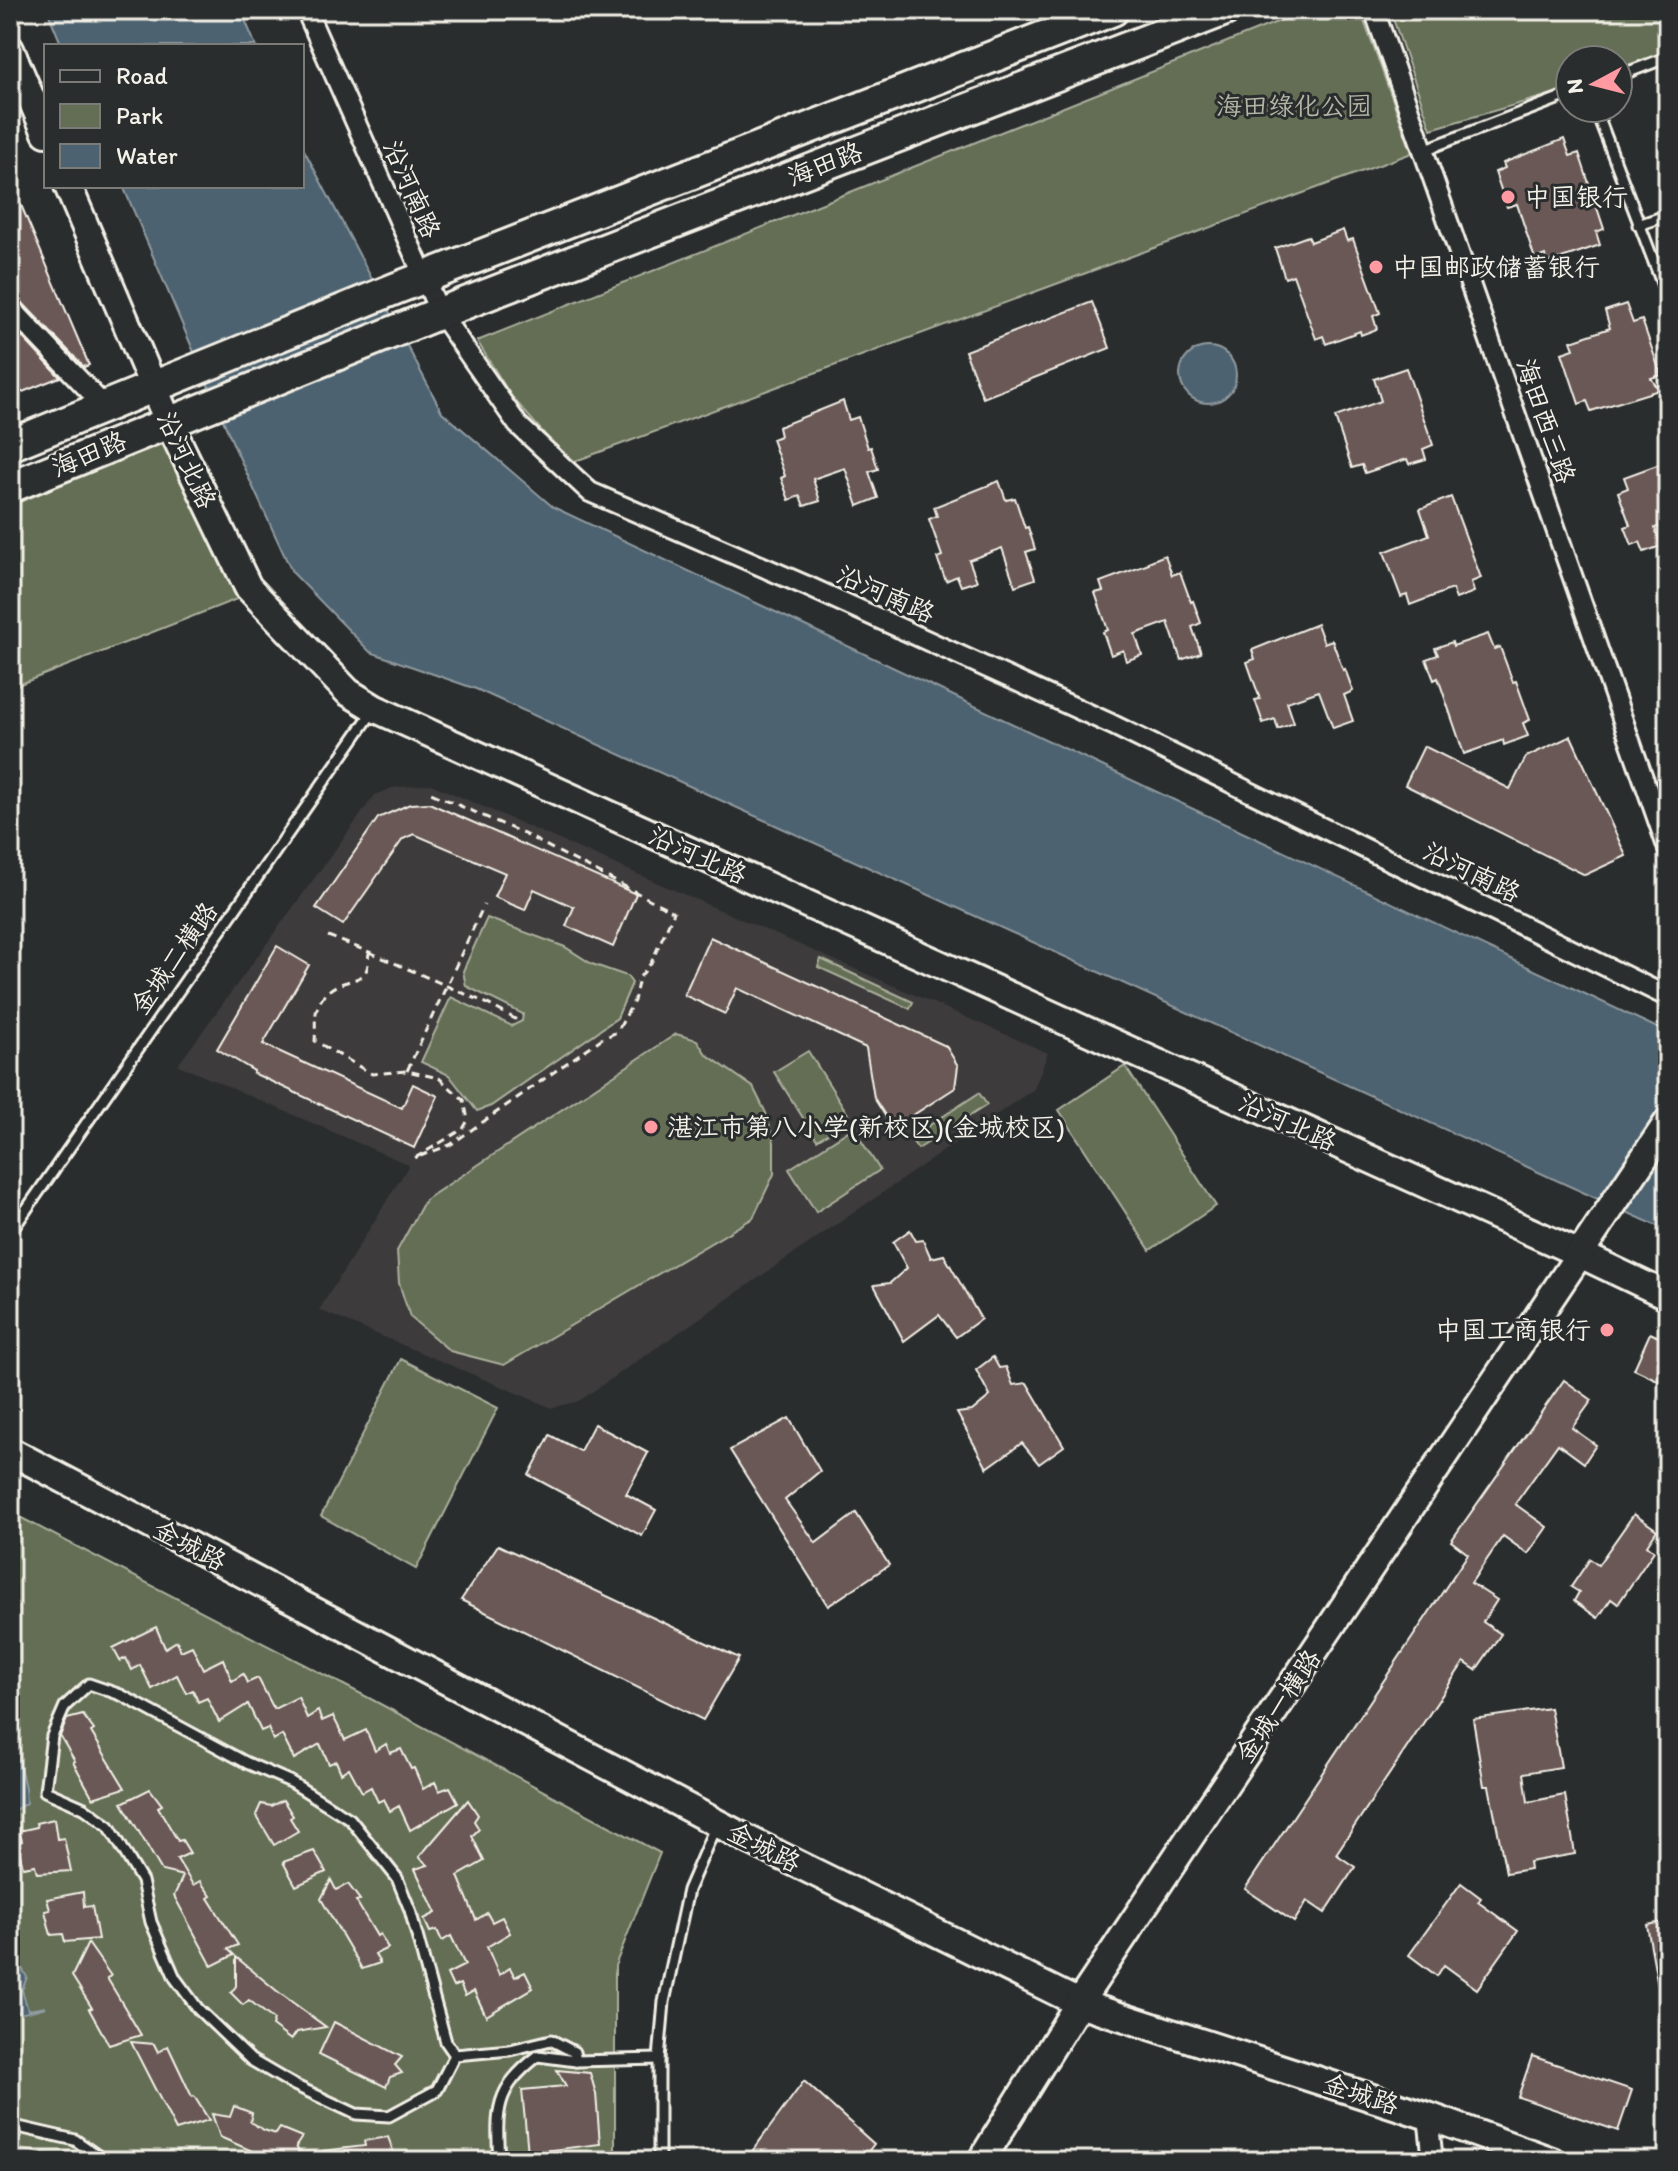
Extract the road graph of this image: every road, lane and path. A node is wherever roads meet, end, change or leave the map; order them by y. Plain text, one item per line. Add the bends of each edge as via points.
1 (306, 10) edge
2 (1113, 10) edge
3 (1225, 10) edge
4 (1374, 10) edge
5 (10, 49) edge
6 (1668, 57) edge
7 (1634, 70) edge
8 (1554, 100) edge
9 (1601, 124) edge
10 (44, 128) edge
11 (1424, 150) junction
12 (69, 188) edge
13 (1668, 215) edge
14 (1638, 225) junction
15 (410, 283) junction
16 (1668, 299) edge
17 (10, 307) edge
18 (432, 316) junction
19 (154, 386) junction
20 (105, 407) junction
21 (168, 421) junction
22 (10, 445) edge
23 (10, 487) edge
24 (374, 708) junction
25 (431, 793) dead end
26 (1668, 849) edge
27 (484, 905) dead end
28 (328, 936) dead end
29 (369, 952) junction
30 (1668, 997) edge
31 (517, 1020) dead end
32 (407, 1071) junction
33 (1668, 1122) edge
34 (10, 1233) edge
35 (1582, 1255) junction
36 (1668, 1296) edge
37 (10, 1451) edge
38 (717, 1822) junction
39 (1079, 2003) junction
40 (455, 2055) junction
41 (659, 2059) junction
42 (576, 2061) junction
43 (1428, 2116) junction
44 (10, 2125) edge
45 (105, 2161) edge
46 (499, 2161) edge
47 (659, 2161) edge
48 (981, 2161) edge
49 (1433, 2161) edge
50 (1552, 2161) edge

1 - 15 street, 沿河南路
2 - 15 main road, 海田路
3 - 18 main road, 海田路
4 - 11 street, 海田西三路
5 - 10 street
6 - 7 lane
8 - 11 lane
9 - 14 lane
11 - 26 street, 海田西三路
12 - 19 street, 沿河北路
13 - 14 lane
14 - 16 lane
15 - 18 street, 沿河南路
15 - 19 main road, 海田路
17 - 20 street
18 - 21 main road, 海田路
18 - 30 street, 沿河南路 via 518,425 590,492 1111,724
19 - 20 main road, 海田路
19 - 21 street, 沿河北路
20 - 22 main road, 海田路
21 - 23 main road, 海田路
21 - 24 street, 沿河北路 via 248,587 348,692
24 - 34 lane, 金城二横路
24 - 35 street, 沿河北路
25 - 32 path via 520,832 674,912 617,1032 450,1145 415,1158 463,1129 468,1120 464,1100 439,1078
27 - 32 path
28 - 29 path
29 - 31 path
29 - 32 path via 367,970 360,977 327,990 316,1011 315,1041 372,1074
33 - 35 street, 金城一横路
35 - 36 street, 沿河北路
35 - 39 street, 金城一横路
37 - 38 street, 金城路
38 - 39 street, 金城路
38 - 41 lane via 688,1890 664,2002
39 - 43 street, 金城路
39 - 48 street, 金城一横路
40 - 40 lane via 446,2042 397,1878 350,1819 291,1782 121,1695 89,1684 65,1706 52,1736 45,1791 109,1826 142,1881 151,1922 175,1978 198,2009 251,2060 356,2114 389,2116 437,2090
40 - 42 lane via 551,2040 574,2052
41 - 42 lane
41 - 47 lane
42 - 46 lane via 538,2056 516,2073 503,2092 497,2125
43 - 49 street
43 - 50 street, 金城路
44 - 45 lane via 75,2140

